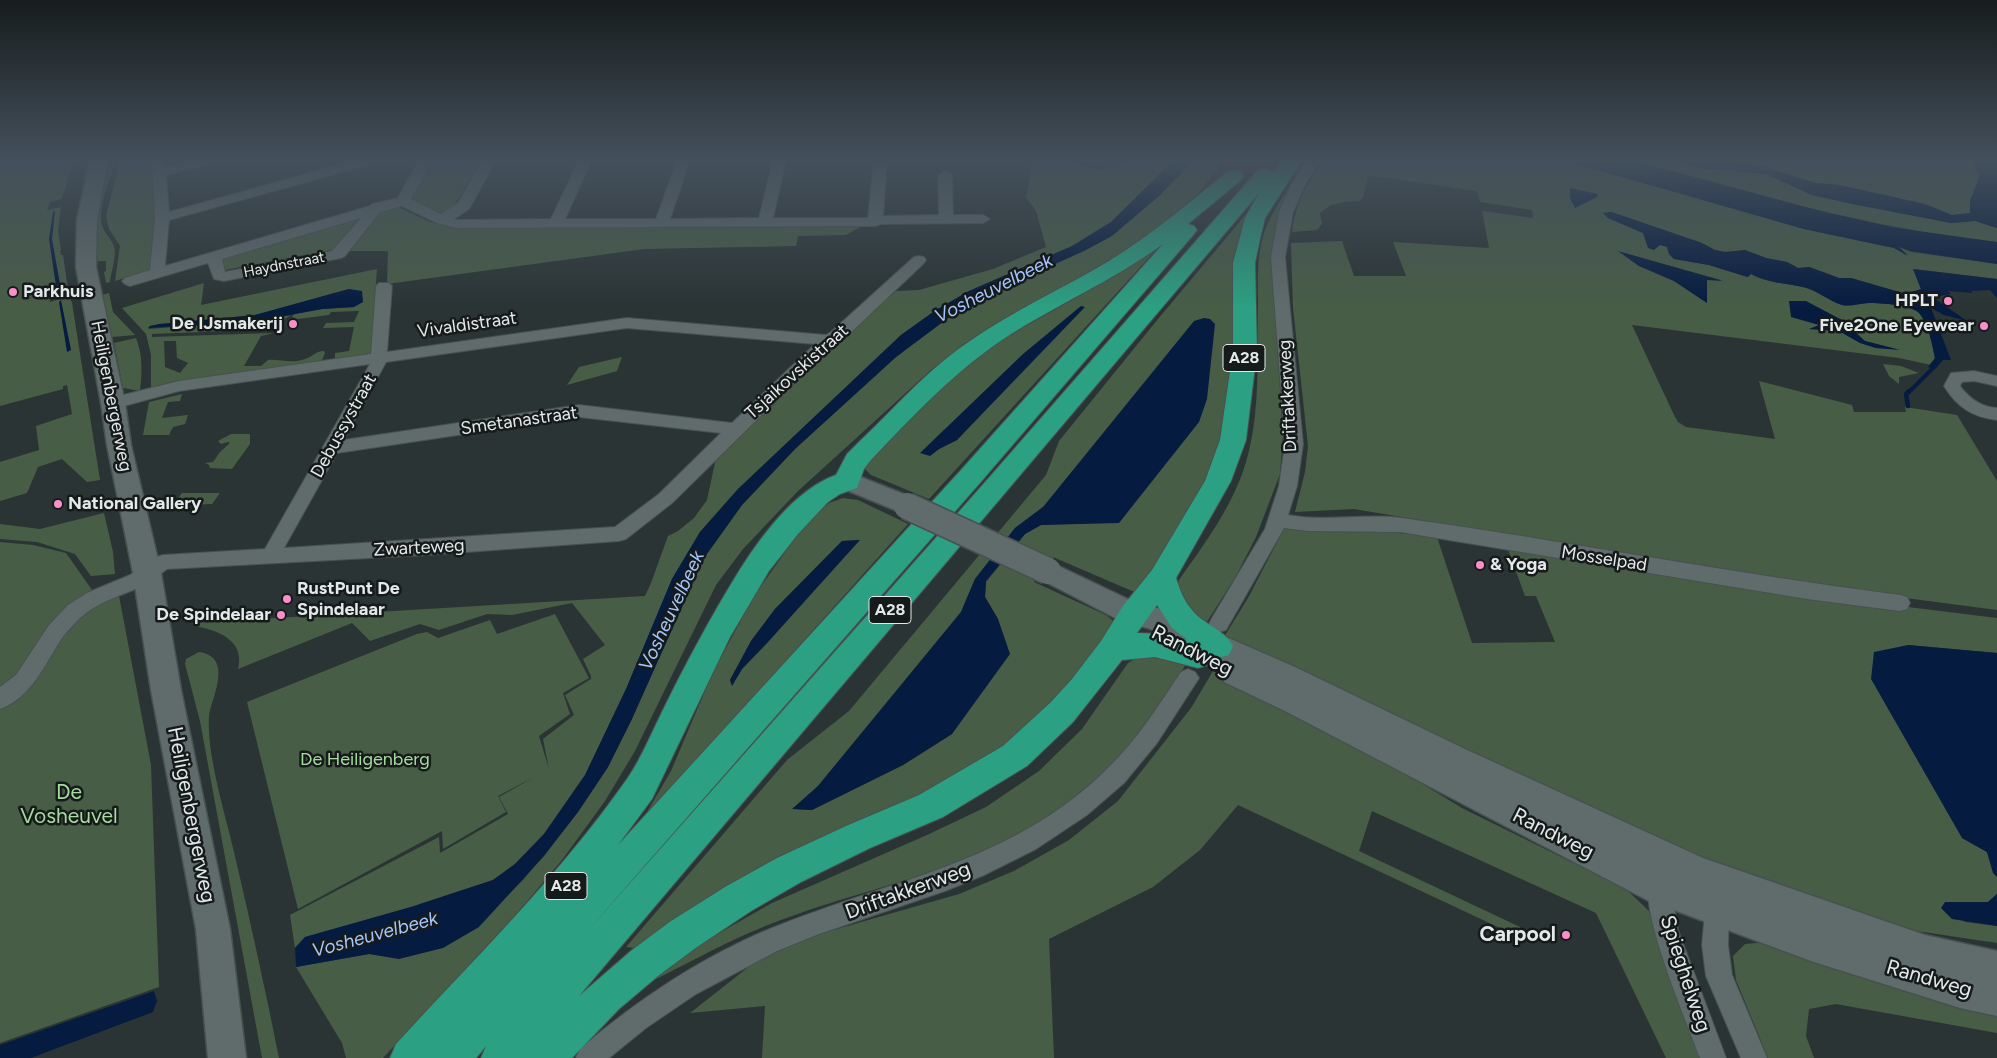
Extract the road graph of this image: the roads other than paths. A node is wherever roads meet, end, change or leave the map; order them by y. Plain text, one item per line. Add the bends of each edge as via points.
1 (89, 209) edge
2 (162, 209) edge
3 (193, 209) edge
4 (369, 209) edge
5 (375, 209) edge
6 (420, 209) edge
7 (459, 209) edge
8 (562, 209) edge
9 (666, 209) edge
10 (768, 209) edge
11 (876, 209) edge
12 (946, 209) edge
13 (1190, 209) edge
14 (1204, 209) edge
15 (1236, 209) edge
16 (1260, 209) edge
17 (1287, 209) edge
18 (162, 218) junction
19 (946, 219) junction
20 (984, 219) dead end
21 (442, 220) junction
22 (875, 221) junction
23 (556, 223) junction
24 (765, 223) junction
25 (661, 224) junction
26 (214, 256) junction
27 (919, 260) dead end
28 (157, 273) junction
29 (130, 281) dead end
30 (384, 286) dead end
31 (828, 340) junction
32 (379, 358) junction
33 (1997, 381) edge
34 (113, 403) junction
35 (1997, 414) edge
36 (735, 429) junction
37 (332, 447) junction
38 (848, 481) junction
39 (678, 487) joint
40 (1278, 520) junction
41 (271, 555) junction
42 (147, 573) junction
43 (1162, 578) junction
44 (1900, 603) dead end
45 (1133, 614) junction
46 (1112, 650) junction
47 (1206, 651) junction
48 (0, 700) edge
49 (1696, 871) junction
50 (1659, 889) junction
51 (1717, 911) junction
52 (1997, 969) edge
53 (1997, 998) edge
54 (227, 1058) edge
55 (410, 1058) edge
56 (450, 1058) edge
57 (501, 1058) edge
58 (545, 1058) edge
59 (589, 1058) edge
60 (1713, 1058) edge
61 (1754, 1058) edge

1 - 34 main road, Heiligenbergerweg via 86,260
2 - 18 street
3 - 18 street
4 - 26 street, Haydnstraat
5 - 26 street, Haydnstraat via 336,255 224,277 216,271
6 - 21 street
7 - 21 street
8 - 23 street
9 - 25 street
10 - 24 street
11 - 22 street
12 - 19 street
13 - 38 highway, A28 via 1136,254 1022,317 974,348 863,453 852,466
14 - 56 highway, A28 via 964,484
15 - 57 highway, A28
16 - 43 highway, A28 via 1244,263 1245,351 1233,440 1218,480
17 - 40 street, Driftakkerweg via 1278,257 1294,444 1291,472
18 - 28 street
19 - 20 street
19 - 22 street
21 - 23 street via 457,224
22 - 24 street
23 - 25 street
24 - 25 street
26 - 28 street, Haydnstraat
27 - 31 street, Tsjaikovskistraat via 837,336
28 - 29 street, Haydnstraat
30 - 32 street, Debussystraat
31 - 32 street, Vivaldistraat via 627,323
31 - 36 street, Tsjaikovskistraat
32 - 34 street, Vivaldistraat via 179,386
32 - 37 street, Debussystraat
33 - 35 street via 1974,376 1957,377 1952,386 1960,399 1969,405
34 - 42 main road, Heiligenbergerweg
36 - 37 street, Smetanastraat via 579,411
36 - 39 street, Tsjaikovskistraat
37 - 41 street, Debussystraat
38 - 45 main road, Randweg, bridge via 1048,571
38 - 55 highway, A28 via 819,495 759,564 718,631 640,788 574,877
39 - 41 street, Zwarteweg via 644,519 620,534
40 - 44 street, Mosselpad via 1296,525 1360,522 1400,525
40 - 47 street, Driftakkerweg
41 - 42 street, Zwarteweg via 174,560
42 - 48 street via 94,598 75,611 56,631 23,681
42 - 54 main road, Heiligenbergerweg via 166,690 213,929
43 - 45 highway, A28
43 - 47 highway via 1170,602
45 - 46 highway, A28
45 - 47 main road, Randweg via 1145,628
46 - 47 highway via 1139,644
46 - 58 highway, A28 via 1062,712 1015,756 930,806 858,836 738,899 645,963 606,996
47 - 49 main road, Randweg
47 - 50 main road, Randweg via 1296,702
47 - 59 street, Driftakkerweg via 1146,742 1128,763 1104,788 1049,830 957,876 797,930 723,963 676,990 618,1032
49 - 50 street
49 - 51 street
49 - 52 main road, Randweg via 1924,953
50 - 51 main road, Randweg
50 - 60 street, Spieghelweg via 1666,930
51 - 53 main road, Randweg via 1811,944 1960,990
51 - 61 street, Spieghelweg via 1715,945 1720,976

